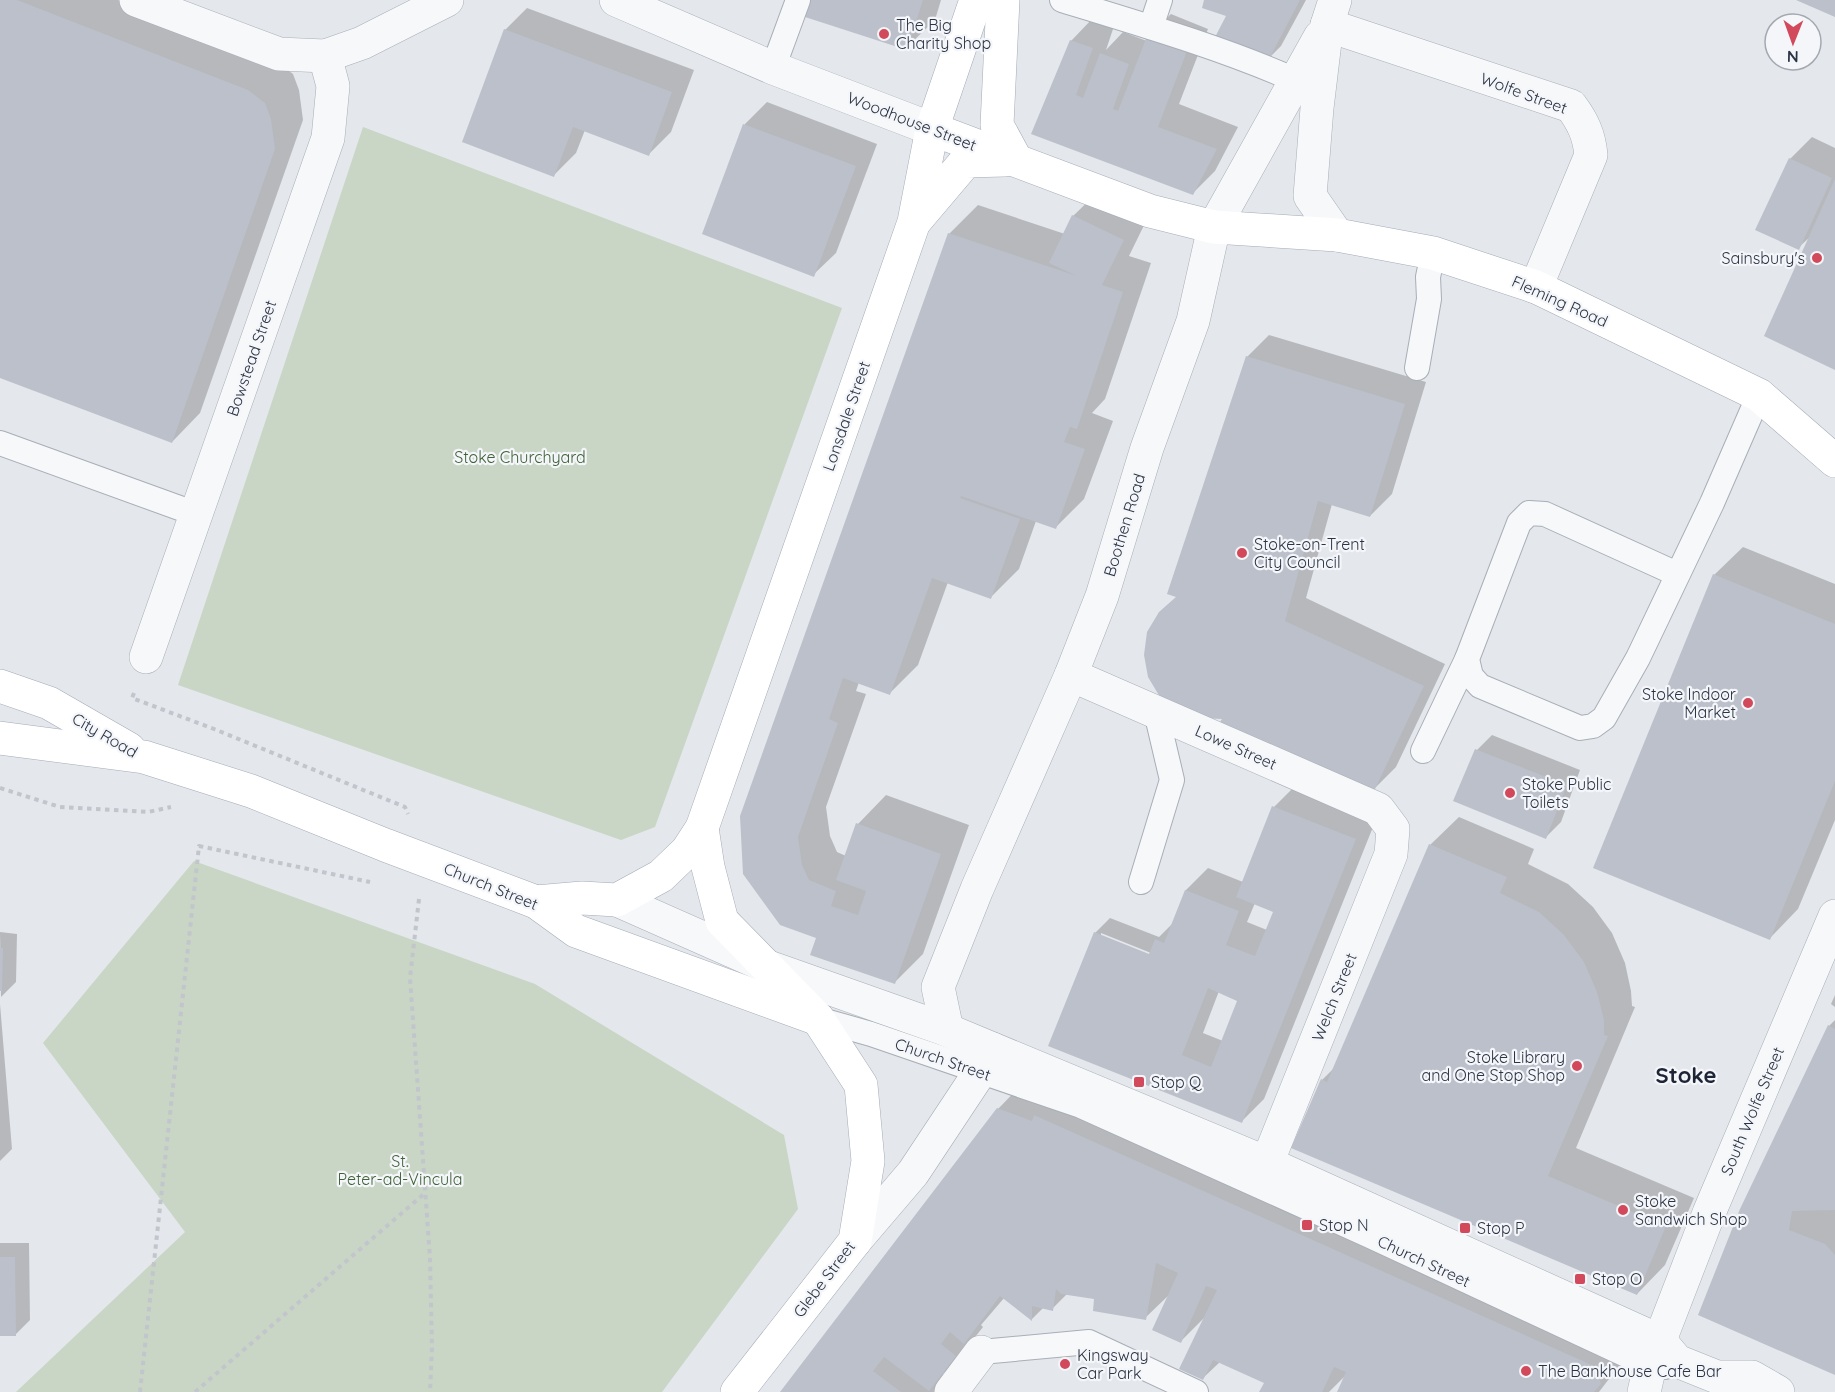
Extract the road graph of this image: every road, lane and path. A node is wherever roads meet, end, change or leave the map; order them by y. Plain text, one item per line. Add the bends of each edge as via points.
1 (136, 0) edge
2 (447, 0) edge
3 (616, 0) edge
4 (798, 0) edge
5 (976, 0) edge
6 (1003, 0) edge
7 (1062, 0) edge
8 (1160, 0) edge
9 (1331, 12) edge
10 (1150, 27) junction
11 (325, 56) junction
12 (773, 68) junction
13 (1295, 80) junction
14 (932, 129) junction
15 (1016, 160) junction
16 (914, 222) junction
17 (1214, 227) junction
18 (1337, 235) junction
19 (1433, 253) junction
20 (1536, 287) junction
21 (1417, 368) dead end
22 (1759, 395) junction
23 (0, 443) edge
24 (1835, 461) edge
25 (196, 514) junction
26 (1677, 574) junction
27 (146, 657) joint
28 (1467, 659) junction
29 (1071, 675) junction
30 (0, 686) edge
31 (1156, 712) junction
32 (0, 738) edge
33 (1423, 751) dead end
34 (144, 757) junction
35 (0, 788) edge
36 (183, 805) dead end
37 (702, 828) junction
38 (1393, 829) joint
39 (385, 844) junction
40 (424, 859) junction
41 (1142, 882) dead end
42 (617, 900) junction
43 (536, 902) junction
44 (1835, 916) edge
45 (766, 966) junction
46 (818, 1020) junction
47 (947, 1030) junction
48 (986, 1060) junction
49 (1268, 1163) junction
50 (425, 1193) junction
51 (855, 1241) junction
52 (981, 1352) joint
53 (1651, 1366) edge
54 (140, 1392) edge
55 (195, 1392) edge
56 (430, 1392) edge
57 (737, 1392) edge
58 (951, 1392) edge
59 (1196, 1392) edge
60 (1731, 1392) edge
61 (1778, 1392) edge

1 - 11 street via 279,54
2 - 11 street via 362,43
3 - 12 street, Woodhouse Street
4 - 12 lane
5 - 14 main road, Lonsdale Street
6 - 15 main road via 997,125
7 - 10 lane
8 - 10 lane
9 - 13 street, Boothen Road
9 - 18 street via 1317,108 1310,196
9 - 20 street, Wolfe Street via 1571,106 1583,122 1591,155
10 - 13 lane
11 - 25 street, Bowstead Street via 333,86 328,138
12 - 14 street, Woodhouse Street
13 - 17 street, Boothen Road
14 - 15 main road, Woodhouse Street
14 - 16 main road, Lonsdale Street
15 - 16 main road via 966,161
15 - 17 main road, Woodhouse Street via 1150,211
16 - 37 main road, Lonsdale Street
17 - 18 main road, Fleming Road
17 - 29 street, Boothen Road via 1193,321 1147,448 1102,596
18 - 19 main road, Fleming Road
19 - 20 main road, Fleming Road
19 - 21 lane
20 - 22 main road, Fleming Road
22 - 24 main road, Fleming Road
22 - 26 lane
23 - 25 lane
25 - 27 street, Bowstead Street
26 - 28 lane via 1545,514 1529,513 1519,524
26 - 28 lane via 1638,658 1604,718 1593,726 1580,728 1480,686 1471,676
27 - 40 path via 132,698 405,807
28 - 33 lane
29 - 31 street, Lowe Street
29 - 47 street, Boothen Road via 938,987
30 - 34 main road, City Road via 49,703
31 - 38 street, Lowe Street via 1378,809
31 - 41 lane via 1172,780
32 - 34 main road, City Road
34 - 39 main road, Church Street via 251,790
35 - 36 path via 60,807 148,812
37 - 42 main road, Lonsdale Street via 687,851 661,876
37 - 45 main road, Lonsdale Street via 722,921
38 - 49 street, Welch Street via 1391,854
39 - 40 main road, Church Street
39 - 54 path via 369,883 199,846
40 - 43 main road, Church Street
40 - 50 path via 410,978
42 - 43 main road
42 - 45 street, Church Street
43 - 46 main road, Church Street via 576,931
44 - 53 street, South Wolfe Street via 1709,1213
45 - 46 main road, Glebe Street
45 - 47 street, Church Street
46 - 48 lane, Church Street
46 - 51 main road, Glebe Street via 861,1085 868,1161
47 - 48 street, Church Street
48 - 49 street, Church Street
48 - 51 street via 913,1173
48 - 53 lane, Church Street
49 - 53 street, Church Street
50 - 55 path
50 - 56 path via 430,1258
51 - 57 main road, Glebe Street
52 - 58 street
52 - 59 lane via 1089,1342
53 - 60 lane, Church Street via 1673,1367
53 - 61 street, Church Street via 1677,1361 1717,1377 1752,1377

